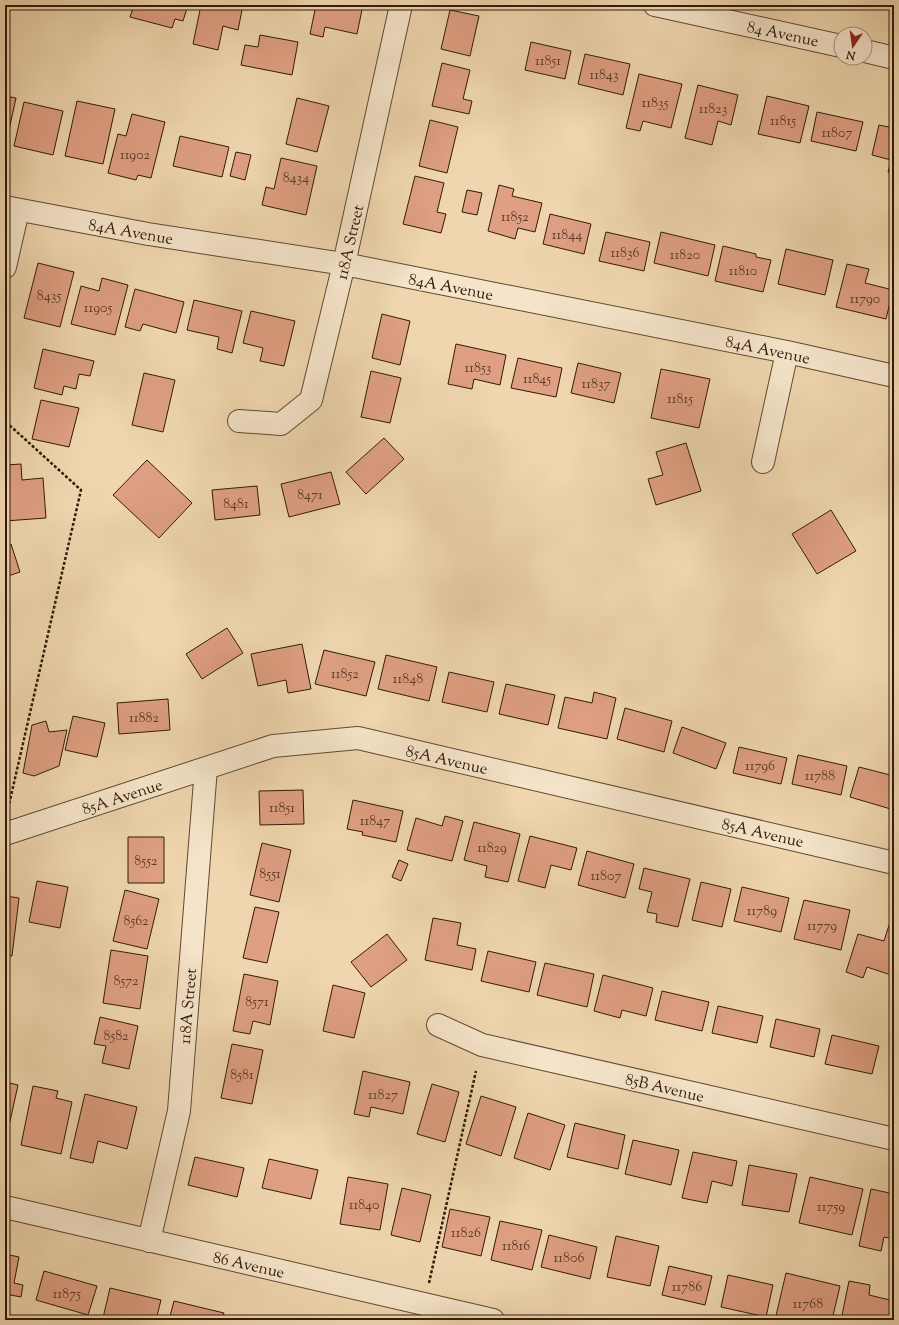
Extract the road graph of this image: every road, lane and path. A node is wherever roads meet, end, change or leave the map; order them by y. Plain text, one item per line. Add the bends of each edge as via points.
1 (401, 5) edge
2 (655, 5) edge
3 (833, 44) edge
4 (873, 54) edge
5 (894, 58) edge
6 (12, 209) edge
7 (344, 264) junction
8 (5, 267) edge
9 (787, 352) junction
10 (894, 376) edge
11 (239, 421) dead end
12 (6, 422) edge
13 (763, 462) dead end
14 (206, 768) junction
15 (8, 811) dead end
16 (5, 834) edge
17 (894, 862) edge
18 (438, 1025) dead end
19 (476, 1071) dead end
20 (894, 1139) edge
21 (5, 1207) edge
22 (149, 1241) junction
23 (428, 1287) dead end
24 (493, 1320) edge

1 - 7 street, 118A Street
2 - 3 street, 84 Avenue
4 - 5 street
6 - 7 street, 84A Avenue via 148,234
6 - 8 street
7 - 9 street, 84A Avenue
7 - 11 street, 118A Street via 311,400 281,424
9 - 10 street, 84A Avenue
9 - 13 street
12 - 15 path via 81,490
14 - 16 street, 85A Avenue
14 - 17 street, 85A Avenue via 273,746 358,738
14 - 22 street, 118A Street via 179,1111
18 - 20 street, 85B Avenue via 482,1045
19 - 23 path
21 - 22 street, 86 Avenue
22 - 24 street, 86 Avenue

